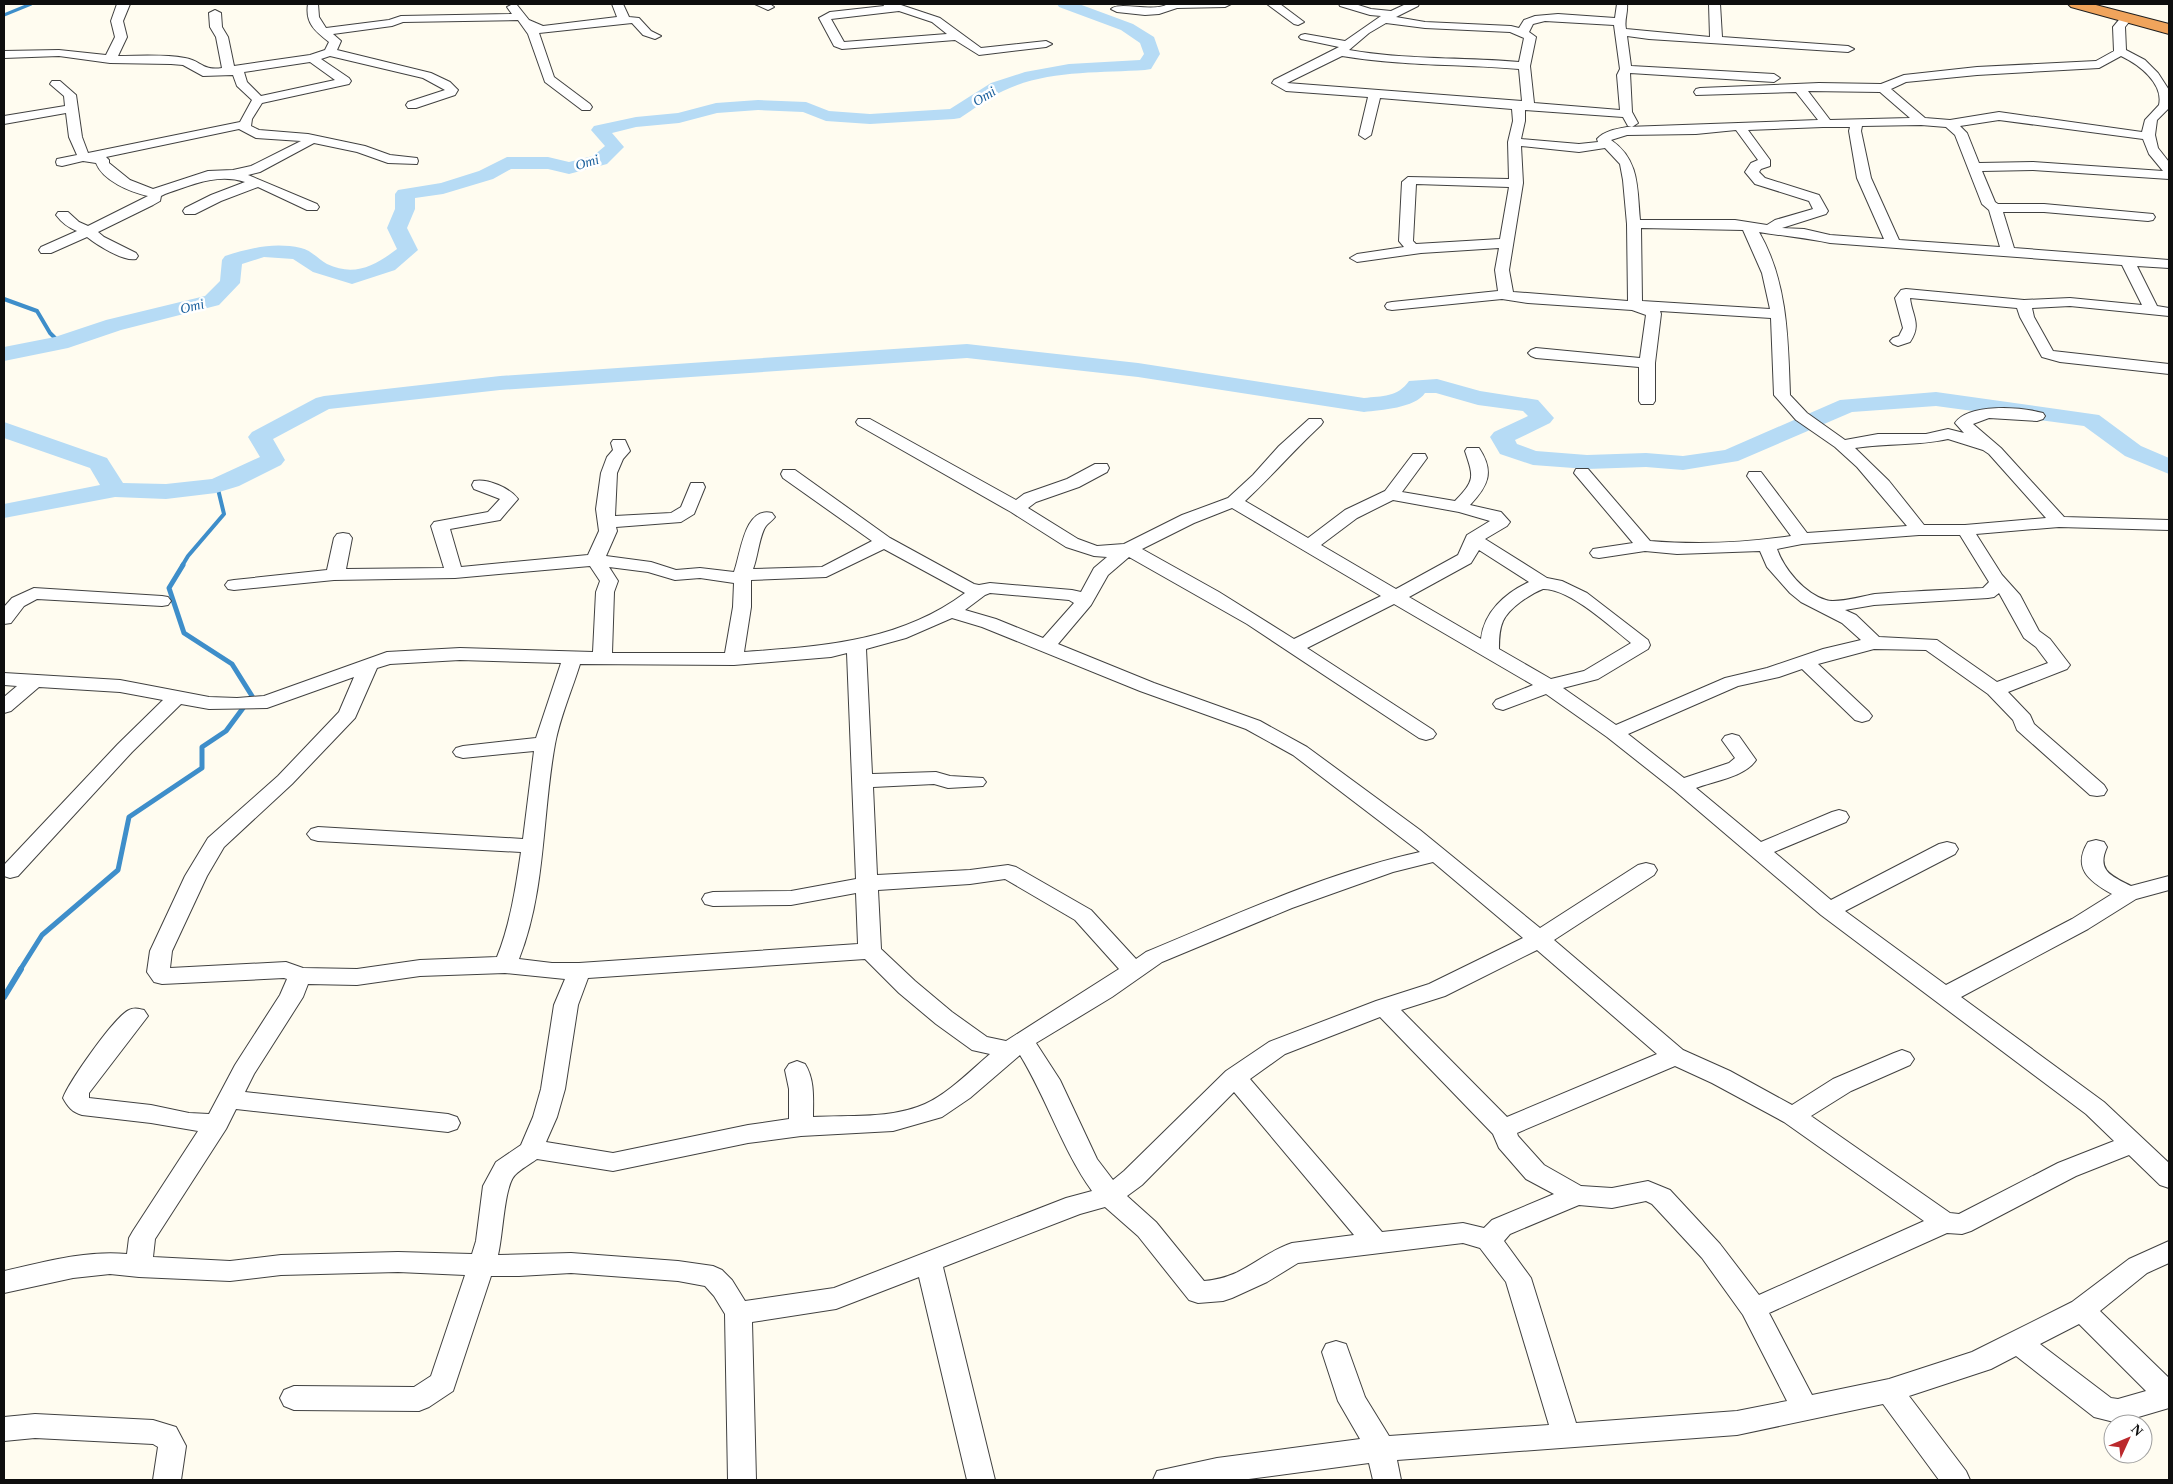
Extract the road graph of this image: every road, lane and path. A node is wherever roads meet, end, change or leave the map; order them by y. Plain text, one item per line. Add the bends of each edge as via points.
1 (124, 4) edge
2 (313, 4) edge
3 (405, 4) edge
4 (511, 4) edge
5 (618, 4) edge
6 (1172, 4) edge
7 (1224, 4) edge
8 (1273, 4) edge
9 (1414, 4) edge
10 (1622, 4) edge
11 (1715, 4) edge
12 (2076, 4) edge
13 (1352, 5) edge
14 (893, 6) edge
15 (1117, 9) dead end
16 (2126, 10) edge
17 (215, 13) dead end
18 (2169, 16) edge
19 (1388, 17) junction
20 (401, 19) junction
21 (522, 20) junction
22 (623, 20) junction
23 (1298, 22) dead end
24 (1620, 27) junction
25 (1327, 29) dead end
26 (2169, 29) edge
27 (324, 32) junction
28 (1521, 32) junction
29 (655, 36) dead end
30 (959, 36) junction
31 (1305, 37) dead end
32 (1359, 37) junction
33 (1716, 40) junction
34 (1046, 44) dead end
35 (1344, 49) junction
36 (1848, 49) dead end
37 (330, 52) junction
38 (2120, 52) junction
39 (4, 55) edge
40 (312, 58) junction
41 (110, 59) junction
42 (1524, 66) junction
43 (1626, 69) junction
44 (234, 71) junction
45 (1774, 78) dead end
46 (56, 84) dead end
47 (1800, 88) junction
48 (1883, 88) junction
49 (1700, 92) dead end
50 (1375, 95) junction
51 (258, 100) junction
52 (412, 105) dead end
53 (1523, 105) junction
54 (586, 107) dead end
55 (73, 108) junction
56 (1626, 112) junction
57 (4, 120) edge
58 (1921, 121) junction
59 (1857, 123) junction
60 (1950, 124) junction
61 (244, 125) junction
62 (1828, 125) junction
63 (1739, 126) junction
64 (1632, 130) junction
65 (1365, 134) dead end
66 (2147, 136) junction
67 (308, 138) junction
68 (1514, 142) junction
69 (1608, 144) junction
70 (85, 158) junction
71 (412, 161) dead end
72 (62, 162) dead end
73 (1974, 167) junction
74 (2169, 169) edge
75 (233, 174) junction
76 (2169, 175) edge
77 (258, 182) junction
78 (1516, 183) junction
79 (154, 194) junction
80 (312, 207) dead end
81 (1995, 208) junction
82 (190, 211) dead end
83 (63, 215) dead end
84 (2148, 217) dead end
85 (1634, 224) junction
86 (1747, 225) junction
87 (1770, 229) junction
88 (89, 230) junction
89 (1507, 243) junction
90 (1893, 243) junction
91 (1421, 249) junction
92 (46, 250) dead end
93 (2008, 252) junction
94 (131, 256) dead end
95 (1357, 258) dead end
96 (2127, 261) junction
97 (2169, 264) edge
98 (1502, 295) junction
99 (2024, 304) junction
100 (1392, 306) dead end
101 (1635, 306) junction
102 (2152, 312) junction
103 (2169, 312) edge
104 (1776, 314) junction
105 (1898, 341) dead end
106 (1536, 353) dead end
107 (1647, 363) junction
108 (2169, 369) edge
109 (1648, 401) dead end
110 (2037, 416) dead end
111 (864, 422) dead end
112 (1315, 422) dead end
113 (619, 444) dead end
114 (1842, 445) junction
115 (1995, 450) junction
116 (1473, 451) dead end
117 (1419, 458) dead end
118 (1101, 468) dead end
119 (1582, 473) dead end
120 (789, 474) dead end
121 (1755, 476) dead end
122 (480, 485) dead end
123 (697, 487) dead end
124 (1391, 496) junction
125 (1234, 502) junction
126 (1460, 507) junction
127 (1017, 508) junction
128 (766, 517) dead end
129 (607, 522) junction
130 (2059, 522) junction
131 (2166, 529) edge
132 (1919, 530) junction
133 (1965, 530) junction
134 (343, 538) dead end
135 (1473, 539) junction
136 (1802, 539) junction
137 (884, 542) junction
138 (1310, 545) junction
139 (1767, 545) junction
140 (1644, 546) junction
141 (1128, 549) junction
142 (1599, 552) dead end
143 (595, 560) junction
144 (455, 573) junction
145 (334, 575) junction
146 (1999, 582) junction
147 (1543, 583) junction
148 (234, 585) dead end
149 (979, 591) junction
150 (1395, 596) junction
151 (162, 601) dead end
152 (1085, 601) junction
153 (1825, 607) junction
154 (951, 612) junction
155 (4, 619) edge
156 (1874, 643) junction
157 (856, 646) junction
158 (1047, 646) junction
159 (1293, 647) junction
160 (1489, 651) junction
161 (572, 658) junction
162 (602, 658) junction
163 (734, 659) junction
164 (1805, 662) junction
165 (369, 664) junction
166 (4, 679) edge
167 (34, 681) junction
168 (1548, 686) junction
169 (1995, 690) junction
170 (178, 696) junction
171 (1503, 704) dead end
172 (4, 707) edge
173 (1862, 716) dead end
174 (1614, 733) junction
175 (1426, 734) dead end
176 (1732, 740) dead end
177 (545, 743) junction
178 (463, 752) dead end
179 (863, 781) junction
180 (976, 782) dead end
181 (1681, 786) junction
182 (2097, 790) dead end
183 (1839, 817) dead end
184 (318, 834) dead end
185 (532, 846) junction
186 (2096, 846) dead end
187 (1948, 849) dead end
188 (1758, 851) junction
189 (1436, 855) junction
190 (1646, 870) dead end
191 (10, 871) dead end
192 (869, 883) junction
193 (2169, 883) edge
194 (2128, 894) junction
195 (712, 899) dead end
196 (1829, 910) junction
197 (1540, 939) junction
198 (870, 951) junction
199 (505, 965) junction
200 (1133, 970) junction
201 (579, 971) junction
202 (300, 976) junction
203 (1946, 995) junction
204 (1384, 1007) junction
205 (136, 1016) dead end
206 (1016, 1045) junction
207 (1675, 1056) junction
208 (1902, 1060) dead end
209 (797, 1070) dead end
210 (1235, 1077) junction
211 (230, 1099) junction
212 (1793, 1116) junction
213 (217, 1123) junction
214 (448, 1123) dead end
215 (801, 1127) junction
216 (1503, 1129) junction
217 (2133, 1144) junction
218 (535, 1148) junction
219 (2169, 1178) edge
220 (1577, 1195) junction
221 (1110, 1196) junction
222 (1945, 1223) junction
223 (1489, 1240) junction
224 (1375, 1242) junction
225 (2169, 1251) edge
226 (929, 1262) junction
227 (483, 1264) junction
228 (139, 1267) junction
229 (4, 1282) edge
230 (1753, 1308) junction
231 (2082, 1310) junction
232 (738, 1313) junction
233 (2018, 1342) junction
234 (1336, 1352) dead end
235 (1889, 1391) junction
236 (2169, 1396) edge
237 (294, 1398) dead end
238 (1805, 1409) junction
239 (4, 1429) edge
240 (1566, 1435) junction
241 (1381, 1449) junction
242 (167, 1480) edge
243 (742, 1480) edge
244 (981, 1480) edge
245 (1167, 1480) edge
246 (1387, 1480) edge
247 (1956, 1480) edge

1 - 41 street via 117,21 121,37
2 - 27 street via 315,26
3 - 20 street
4 - 21 street
5 - 22 street
6 - 7 street
6 - 15 street via 1172,7 1145,12
8 - 23 street
9 - 19 street
10 - 24 street
11 - 33 street
12 - 16 highway
13 - 19 street
14 - 30 street via 936,20
14 - 30 street via 825,18 842,46
16 - 18 highway
16 - 26 highway
16 - 38 street via 2119,26
17 - 44 street via 216,27
19 - 28 street via 1425,25
19 - 32 street
20 - 21 street
20 - 27 street
21 - 22 street via 542,30
21 - 54 street via 534,34 549,79
22 - 29 street via 635,20
24 - 28 street via 1545,17 1528,22
24 - 33 street via 1650,36
24 - 43 street
25 - 32 street
27 - 37 street via 336,41
28 - 42 street via 1530,37
30 - 34 street via 979,52
31 - 35 street
32 - 35 street
33 - 36 street
35 - 42 street via 1380,59
35 - 50 street via 1278,84
37 - 40 street
37 - 52 street via 419,74 452,90
38 - 48 street via 2099,64 1904,79
38 - 66 street via 2141,62 2150,71 2162,86 2167,100 2150,121
39 - 41 street via 59,53
40 - 44 street
40 - 51 street via 346,81
41 - 44 street via 171,60 186,62 203,72
42 - 53 street via 1528,82
43 - 45 street
43 - 56 street via 1623,75
44 - 51 street
46 - 55 street via 70,95
47 - 48 street
47 - 49 street
47 - 62 street
48 - 58 street
50 - 53 street
50 - 65 street
51 - 61 street
53 - 56 street
53 - 68 street
55 - 57 street
55 - 70 street via 76,139
56 - 64 street via 1633,125
58 - 59 street
58 - 60 street
59 - 62 street
59 - 90 street via 1855,131 1864,178
60 - 66 street via 1999,116
60 - 73 street via 1961,133
61 - 67 street via 256,134
61 - 70 street
62 - 63 street
63 - 64 street via 1646,132
63 - 87 street via 1764,160 1765,163 1756,166 1752,172 1760,181 1814,198 1821,211
64 - 69 street via 1603,139
66 - 74 street
67 - 71 street via 360,149 388,159
67 - 75 street via 308,143 266,165
68 - 69 street via 1579,148
68 - 78 street
69 - 85 street via 1626,163
70 - 72 street
70 - 79 street via 103,160 102,164 122,182
73 - 76 street via 2033,166
73 - 81 street via 1989,204
75 - 77 street
75 - 79 street via 208,176
77 - 80 street
77 - 82 street
78 - 89 street
78 - 91 street via 1409,182 1406,241 1411,247
79 - 88 street via 155,198 148,202
81 - 84 street via 2044,208
81 - 93 street
83 - 88 street
85 - 86 street
85 - 101 street
86 - 87 street
86 - 104 street via 1754,233 1772,276 1777,299
87 - 90 street via 1830,239
88 - 92 street
88 - 94 street via 99,240
89 - 91 street
89 - 98 street via 1502,270 1506,292
90 - 93 street
91 - 95 street
93 - 96 street
96 - 97 street
96 - 102 street
98 - 100 street
98 - 101 street
99 - 102 street via 2070,302
99 - 105 street via 1906,293 1902,298 1910,328 1905,339
99 - 108 street via 2027,317 2047,354
101 - 104 street
101 - 107 street via 1654,314
102 - 103 street
104 - 114 street via 1782,395 1790,407
106 - 107 street
107 - 109 street
110 - 115 street via 1971,416 1963,423
111 - 127 street
112 - 125 street
113 - 129 street via 622,451 615,457 606,487
114 - 115 street via 1878,439 1926,439 1948,434
114 - 132 street via 1891,492
115 - 130 street
116 - 126 street via 1482,476 1479,485
117 - 124 street
118 - 127 street via 1073,483 1030,498
119 - 140 street
120 - 137 street
121 - 136 street
122 - 144 street via 509,499 494,516 440,526
123 - 129 street via 688,510 675,518
124 - 126 street
124 - 138 street via 1351,514
125 - 138 street
125 - 141 street via 1196,516
126 - 135 street via 1495,516 1501,522
127 - 141 street via 1072,544 1105,552
128 - 137 street via 757,525 742,575 826,572
129 - 143 street via 608,531
130 - 131 street
130 - 133 street
132 - 133 street
132 - 136 street
133 - 146 street
134 - 145 street
135 - 147 street
135 - 150 street via 1465,559
136 - 139 street
137 - 149 street
138 - 150 street
139 - 140 street via 1677,549
139 - 153 street via 1773,563 1790,582 1807,598
140 - 142 street
141 - 152 street via 1100,572
141 - 159 street via 1237,609
143 - 144 street
143 - 162 street via 609,581 605,592
143 - 163 street via 651,567 675,575 742,576 745,591
144 - 145 street
145 - 148 street
146 - 153 street via 1988,593 1874,600
146 - 169 street via 2011,595 2031,634 2043,643 2060,665
147 - 160 street via 1533,586 1492,621
147 - 168 street via 1567,588 1639,640 1641,645 1591,675
149 - 152 street via 990,588 1072,594
149 - 154 street
150 - 159 street
150 - 160 street
151 - 155 street via 34,594 18,602
152 - 158 street
153 - 156 street via 1849,619
154 - 157 street via 899,634
154 - 158 street
156 - 164 street
156 - 169 street via 1930,644
157 - 163 street
157 - 179 street
158 - 189 street via 1253,725 1300,750
159 - 175 street
160 - 168 street
161 - 162 street
161 - 165 street via 420,655 387,658
161 - 177 street
162 - 163 street
164 - 173 street
164 - 174 street via 1732,682
165 - 170 street via 267,702 209,703
165 - 202 street via 348,714 285,780 216,843 196,876 161,951 158,968 162,976 286,970
166 - 167 street
167 - 170 street via 120,686
167 - 172 street
168 - 171 street
168 - 174 street
169 - 182 street via 2023,719 2024,726
170 - 191 street
174 - 181 street
176 - 181 street via 1746,760 1736,767
177 - 178 street
177 - 185 street
179 - 180 street via 936,778 948,782
179 - 192 street
181 - 188 street
183 - 188 street
184 - 185 street
185 - 199 street via 514,943
186 - 194 street via 2091,857 2092,867
187 - 196 street
188 - 196 street
189 - 197 street
189 - 200 street via 1388,866 1284,903 1154,957
190 - 197 street
192 - 195 street via 791,898
192 - 198 street
192 - 200 street via 1008,872 1083,915
193 - 194 street
194 - 203 street via 2080,924
196 - 203 street
197 - 204 street via 1437,990
197 - 207 street
198 - 201 street
198 - 206 street via 924,1002 980,1044
199 - 201 street
199 - 202 street via 420,968 358,977
200 - 206 street
201 - 218 street via 566,1005 553,1089 533,1144
202 - 211 street via 298,985 243,1071
203 - 217 street via 2095,1108
204 - 210 street via 1277,1048
204 - 216 street
205 - 213 street via 120,1033 75,1098 82,1106 189,1122
206 - 215 street via 961,1092 933,1111 893,1122
206 - 221 street via 1048,1080 1087,1164
207 - 212 street
207 - 216 street
208 - 212 street via 1842,1085
209 - 215 street via 801,1089
210 - 221 street via 1133,1178
210 - 224 street
211 - 213 street
211 - 214 street
212 - 222 street
213 - 228 street via 142,1238
215 - 218 street via 748,1134 613,1162
216 - 220 street via 1508,1142 1535,1172
217 - 219 street
217 - 222 street via 2082,1162 1962,1224
218 - 227 street via 505,1169 496,1186
220 - 223 street via 1500,1227
220 - 230 street via 1612,1198 1648,1191 1660,1197 1711,1251
221 - 224 street via 1147,1230 1198,1292 1223,1290 1250,1279 1292,1253
221 - 226 street via 1074,1205
222 - 230 street
223 - 224 street via 1463,1233
223 - 240 street via 1518,1278
225 - 231 street via 2138,1266
226 - 232 street via 836,1298
226 - 244 street
227 - 228 street via 281,1265 230,1271
227 - 232 street via 571,1263 678,1271 713,1277
227 - 237 street via 446,1375 432,1392 419,1399
228 - 229 street via 130,1263 72,1267
230 - 238 street
231 - 233 street
231 - 236 street
232 - 243 street
233 - 235 street via 1981,1361
233 - 236 street via 2104,1409 2118,1411
234 - 241 street via 1352,1402
235 - 238 street
235 - 247 street
238 - 240 street via 1737,1423
239 - 242 street via 35,1426 153,1432 166,1436 172,1446
240 - 241 street
241 - 245 street
241 - 246 street

